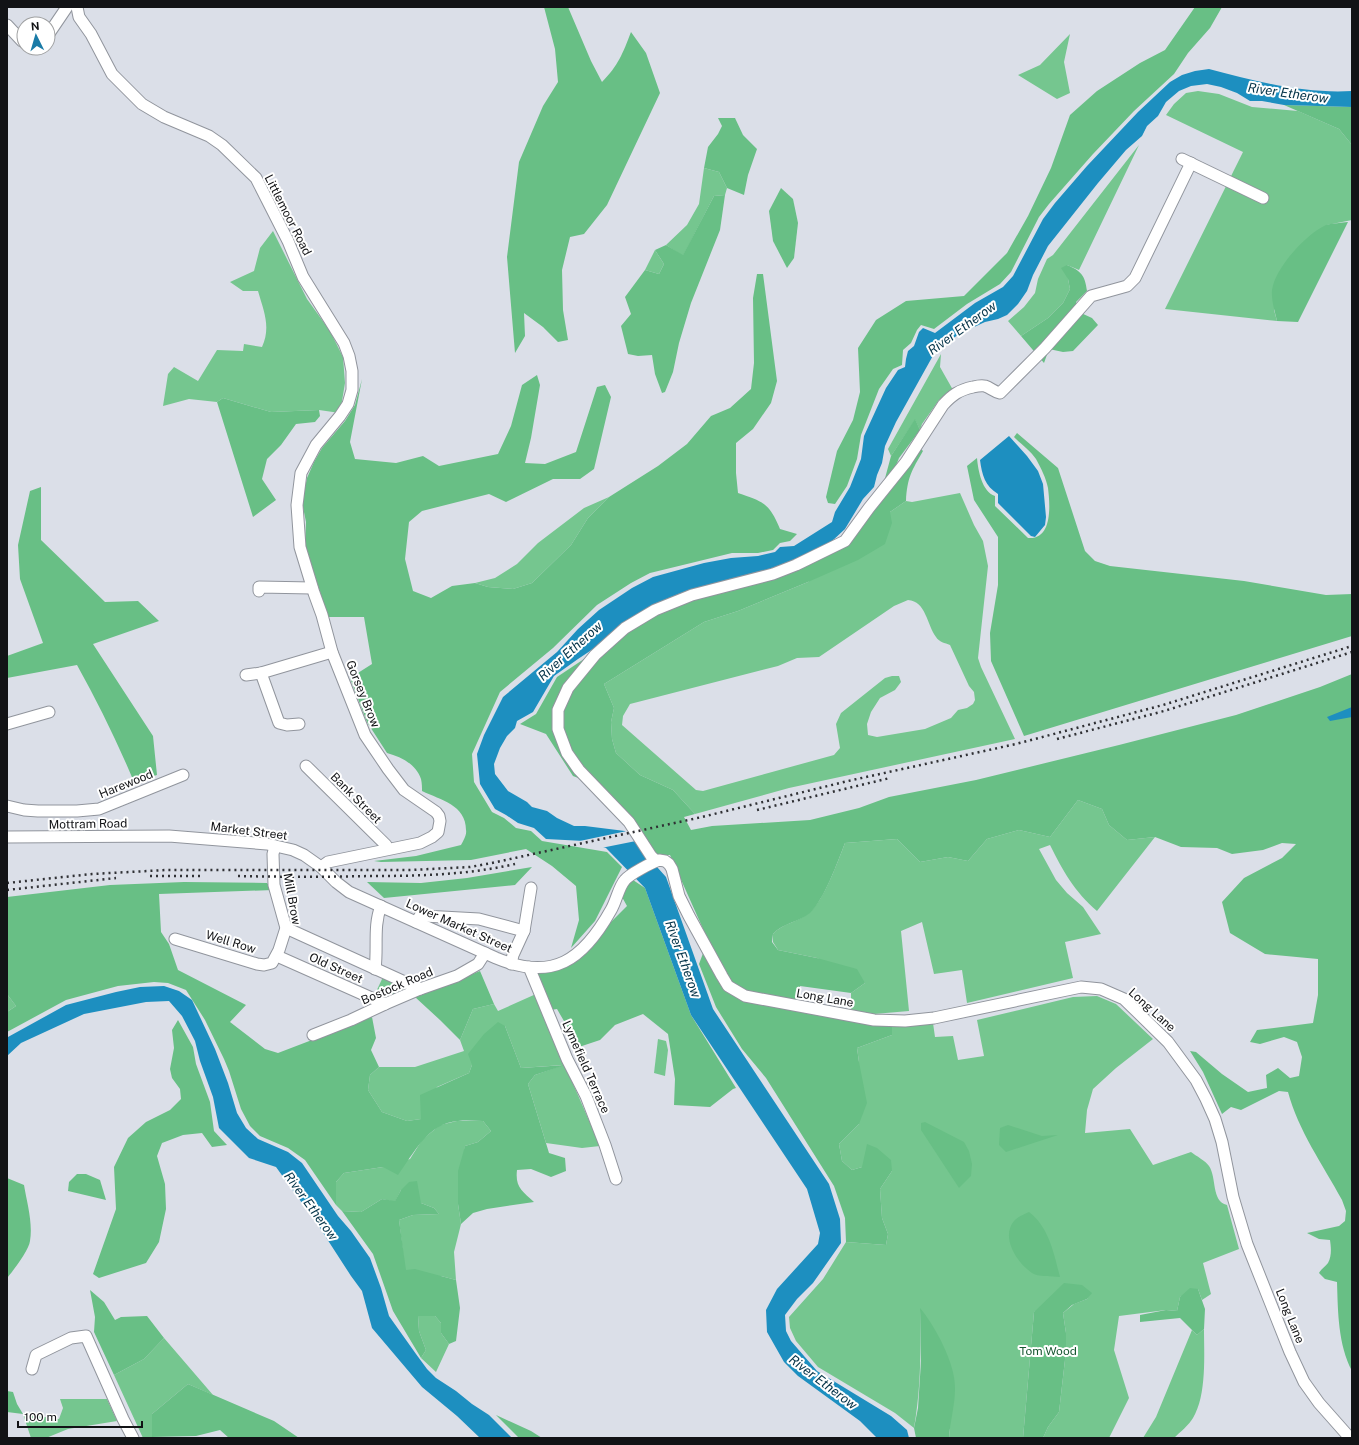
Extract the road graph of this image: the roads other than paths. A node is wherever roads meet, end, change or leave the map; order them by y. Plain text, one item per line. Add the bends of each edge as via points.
1 (67, 7) edge
2 (76, 7) edge
3 (56, 23) edge
4 (7, 25) edge
5 (16, 35) edge
6 (1263, 198) dead end
7 (316, 445) joint
8 (312, 588) junction
9 (259, 591) dead end
10 (332, 652) junction
11 (261, 673) junction
12 (246, 675) dead end
13 (50, 712) dead end
14 (7, 724) edge
15 (299, 724) dead end
16 (306, 766) dead end
17 (183, 775) dead end
18 (7, 806) edge
19 (169, 836) joint
20 (7, 837) edge
21 (275, 846) junction
22 (387, 849) junction
23 (655, 862) junction
24 (321, 867) junction
25 (531, 888) dead end
26 (381, 906) junction
27 (416, 922) junction
28 (286, 928) junction
29 (524, 931) junction
30 (175, 939) dead end
31 (485, 953) junction
32 (277, 956) junction
33 (511, 964) junction
34 (529, 967) junction
35 (375, 969) junction
36 (420, 989) junction
37 (385, 1004) junction
38 (313, 1035) dead end
39 (616, 1179) dead end
40 (32, 1369) dead end
41 (133, 1438) edge
42 (1350, 1438) edge

1 - 3 street
2 - 7 street, Littlemoor Road via 79,17 112,74 142,104 164,117 209,136 222,145 256,178 267,198 303,276 344,343 352,371 352,390 348,404
4 - 5 street
6 - 23 street via 1186,161 1135,278 1127,286 1096,290 1045,348 1000,393 980,386 961,390 950,397 906,462 845,541 773,574 692,595 655,610 625,628 595,655 568,688 558,710 558,729 568,753 579,770 629,822
7 - 8 street, Gorsey Brow via 300,474 298,505 300,547
8 - 9 street via 259,587
8 - 10 street, Gorsey Brow
10 - 11 street
10 - 22 street, Gorsey Brow via 365,735 404,790 439,816 438,832 432,837 420,843
11 - 12 street
11 - 15 street via 278,723 287,726
13 - 14 street
16 - 22 street, Bank Street via 386,845
17 - 18 street, Harewood via 99,809 38,811
19 - 20 street, Mottram Road
19 - 21 street, Market Street
21 - 24 street, Market Street via 304,855
21 - 28 street, Mill Brow via 274,885
22 - 24 street, Gorsey Brow via 328,862
23 - 34 street, Lower Market Street via 624,881 612,909 598,932 580,952 562,963
23 - 42 street, Long Lane via 665,860 669,864 679,896 714,962 728,986 745,996 874,1020 905,1021 941,1017 1081,987 1100,989 1124,999 1168,1042 1199,1086 1215,1119 1222,1142 1233,1197 1247,1244 1290,1352 1304,1382
24 - 26 street, Lower Market Street via 343,887
25 - 29 street
26 - 27 street, Lower Market Street
26 - 35 street via 377,923
27 - 29 street via 420,916 479,919
27 - 31 street, Lower Market Street
28 - 32 street, Mill Brow
28 - 35 street
29 - 33 street via 512,955
30 - 32 street, Well Row via 258,964 272,963
31 - 33 street, Lower Market Street
31 - 36 street, Bostock Road via 478,964 458,976
32 - 37 street, Old Street
33 - 34 street, Lower Market Street
34 - 39 street, Lymefield Terrace via 567,1059 586,1096
35 - 36 street
36 - 37 street, Bostock Road
37 - 38 street, Bostock Road
40 - 41 street via 36,1355 71,1338 86,1336

